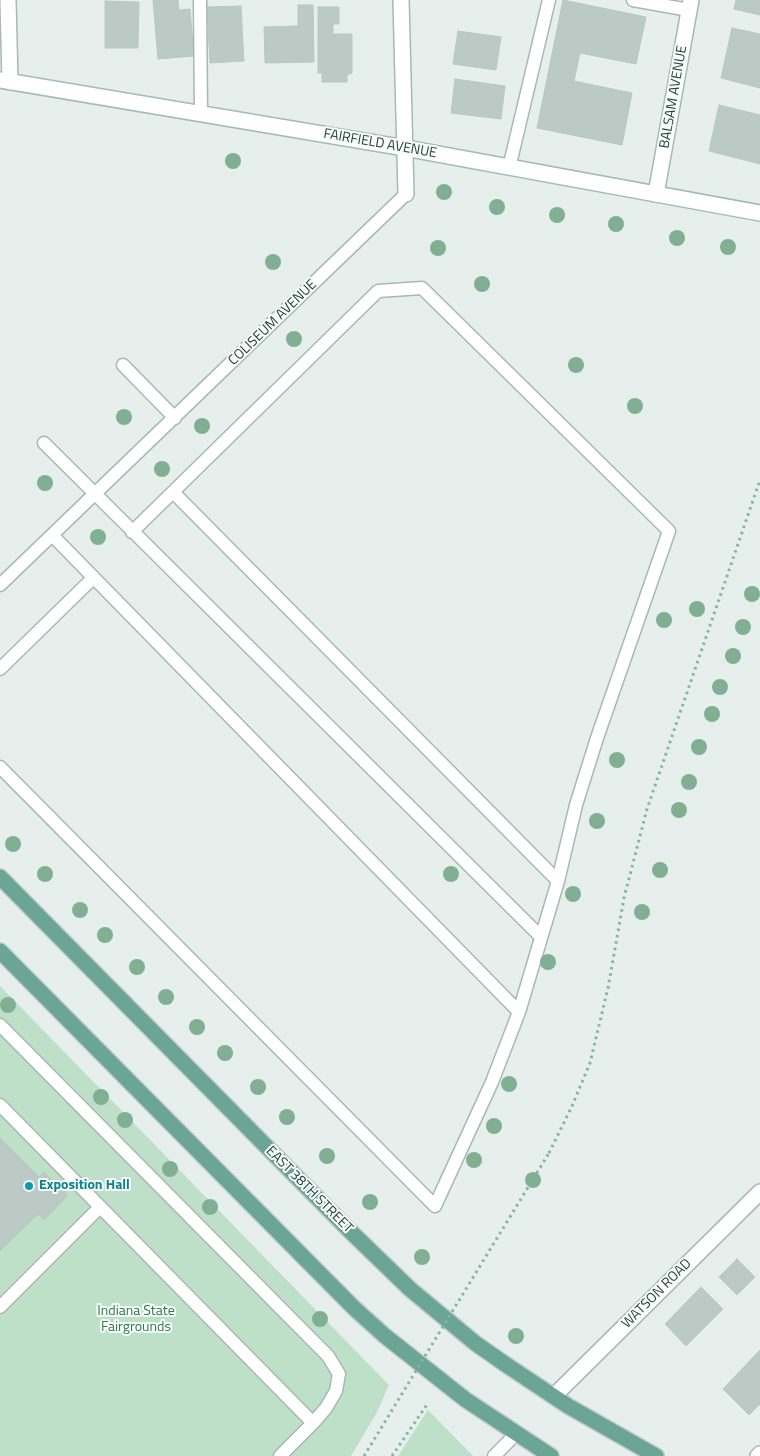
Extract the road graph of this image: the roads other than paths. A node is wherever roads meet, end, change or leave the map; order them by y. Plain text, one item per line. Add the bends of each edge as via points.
1 (8, 0) edge
2 (200, 0) edge
3 (401, 0) edge
4 (549, 0) edge
5 (633, 0) edge
6 (690, 5) edge
7 (5, 81) edge
8 (201, 114) junction
9 (405, 148) junction
10 (509, 168) junction
11 (406, 194) joint
12 (656, 194) junction
13 (760, 213) edge
14 (123, 365) dead end
15 (175, 418) junction
16 (44, 443) dead end
17 (173, 492) junction
18 (95, 494) junction
19 (132, 532) junction
20 (52, 535) junction
21 (93, 578) junction
22 (0, 585) edge
23 (0, 669) edge
24 (0, 767) edge
25 (0, 877) edge
26 (558, 881) junction
27 (541, 937) junction
28 (0, 951) edge
29 (519, 1012) junction
30 (0, 1025) edge
31 (0, 1105) edge
32 (760, 1192) edge
33 (100, 1207) junction
34 (0, 1307) edge
35 (554, 1396) junction
36 (313, 1422) junction
37 (516, 1434) junction
38 (280, 1456) edge
39 (494, 1456) edge
40 (551, 1456) edge
41 (656, 1456) edge

1 - 7 street
2 - 8 lane
3 - 9 street, COLISEUM AVENUE
4 - 10 lane
5 - 6 lane
6 - 12 street, BALSAM AVENUE
7 - 8 street, FAIRFIELD AVENUE
8 - 9 street, FAIRFIELD AVENUE
9 - 10 street, FAIRFIELD AVENUE
9 - 11 street, COLISEUM AVENUE
10 - 12 street, FAIRFIELD AVENUE
11 - 15 lane, COLISEUM AVENUE
12 - 13 street, FAIRFIELD AVENUE
14 - 15 lane
15 - 18 lane, COLISEUM AVENUE
16 - 18 lane
17 - 19 lane
17 - 26 lane
17 - 26 lane via 378,291 422,288 670,531 594,747
18 - 19 lane
18 - 20 lane, COLISEUM AVENUE
19 - 27 lane
20 - 21 lane
20 - 22 lane, COLISEUM AVENUE
21 - 23 lane
21 - 29 lane
24 - 29 lane via 435,1206 492,1082
25 - 35 main road, EAST 38TH STREET via 382,1263 476,1343
26 - 27 lane
27 - 29 lane
28 - 37 main road via 354,1308 433,1375
30 - 36 lane via 328,1356 339,1374 336,1391
31 - 33 lane
32 - 35 street, WATSON ROAD
33 - 34 lane
33 - 36 lane
35 - 41 main road, EAST 38TH STREET
36 - 38 lane
37 - 39 lane
37 - 40 main road

